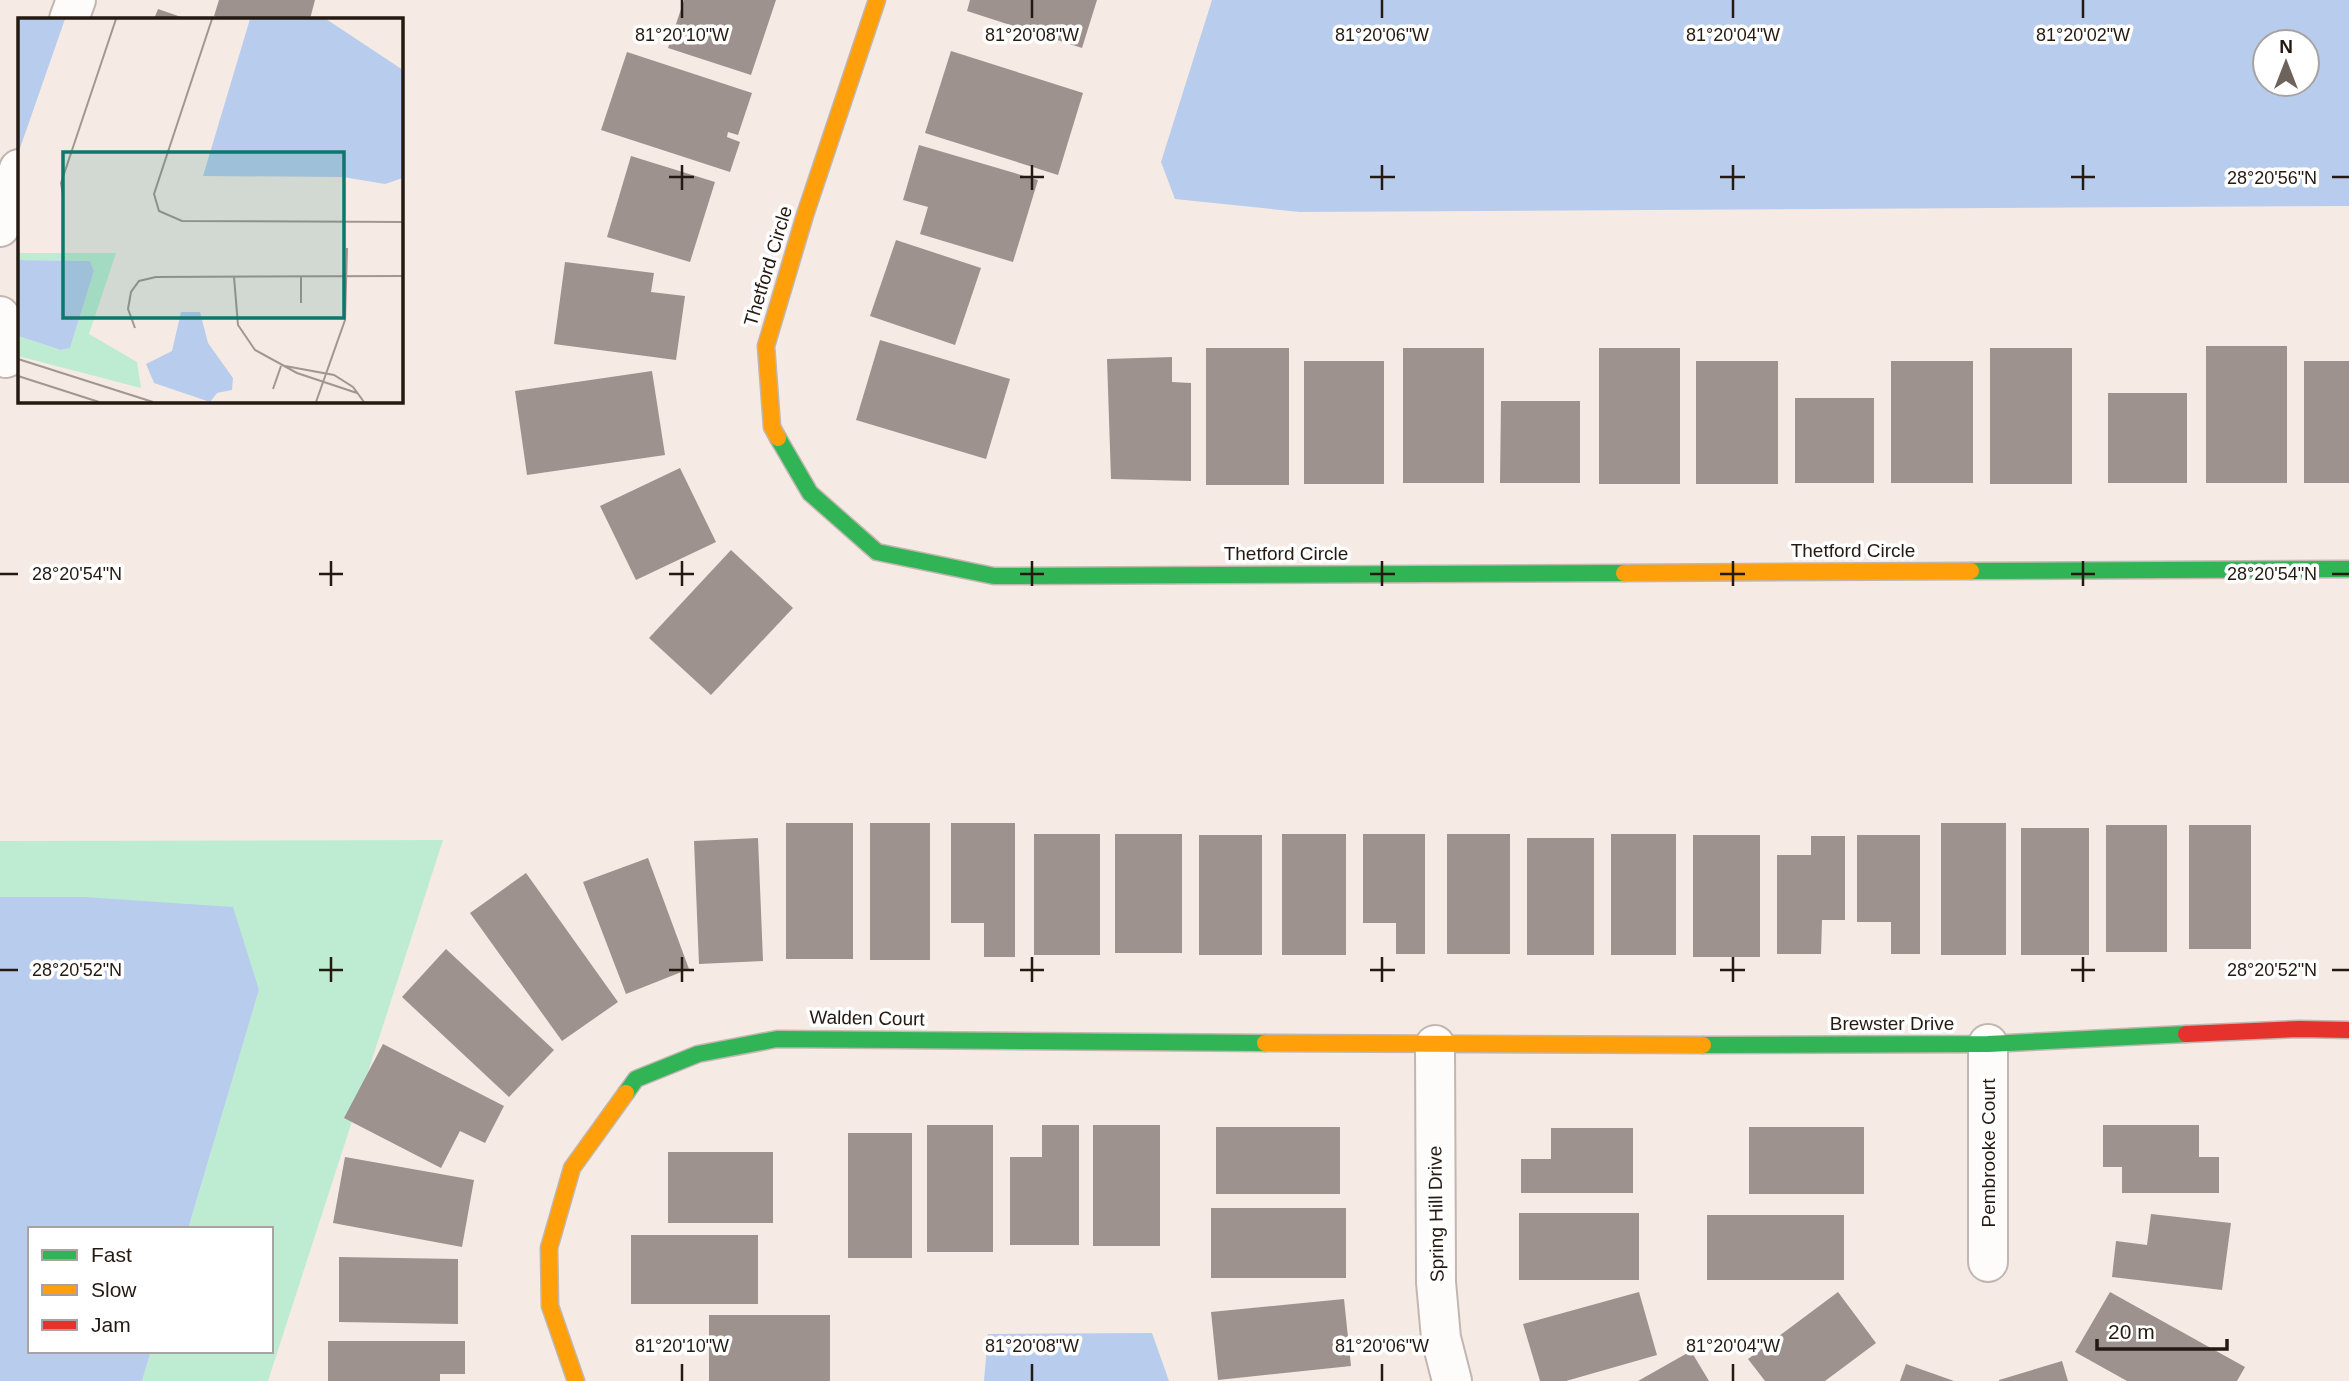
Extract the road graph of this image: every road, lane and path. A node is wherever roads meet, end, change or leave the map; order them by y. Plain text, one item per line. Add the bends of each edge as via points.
1 (76, 0) edge
2 (877, 0) edge
3 (69, 18) edge
4 (18, 172) edge
5 (0, 227) edge
6 (0, 316) edge
7 (6, 358) dead end
8 (2349, 569) edge
9 (2349, 1030) edge
10 (1989, 1044) junction
11 (1435, 1045) junction
12 (1989, 1262) dead end
13 (576, 1381) edge
14 (1452, 1381) edge

1 - 3 street
2 - 8 street, Thetford Circle via 766,346 772,427 810,493 877,552 994,576
4 - 5 street
6 - 7 street
9 - 10 street, Brewster Drive
10 - 11 street, Brewster Drive
10 - 12 street, Pembrooke Court
11 - 13 street, Walden Court via 777,1039 698,1054 636,1079 572,1168 549,1248 551,1306
11 - 14 street, Spring Hill Drive via 1436,1282 1441,1338

